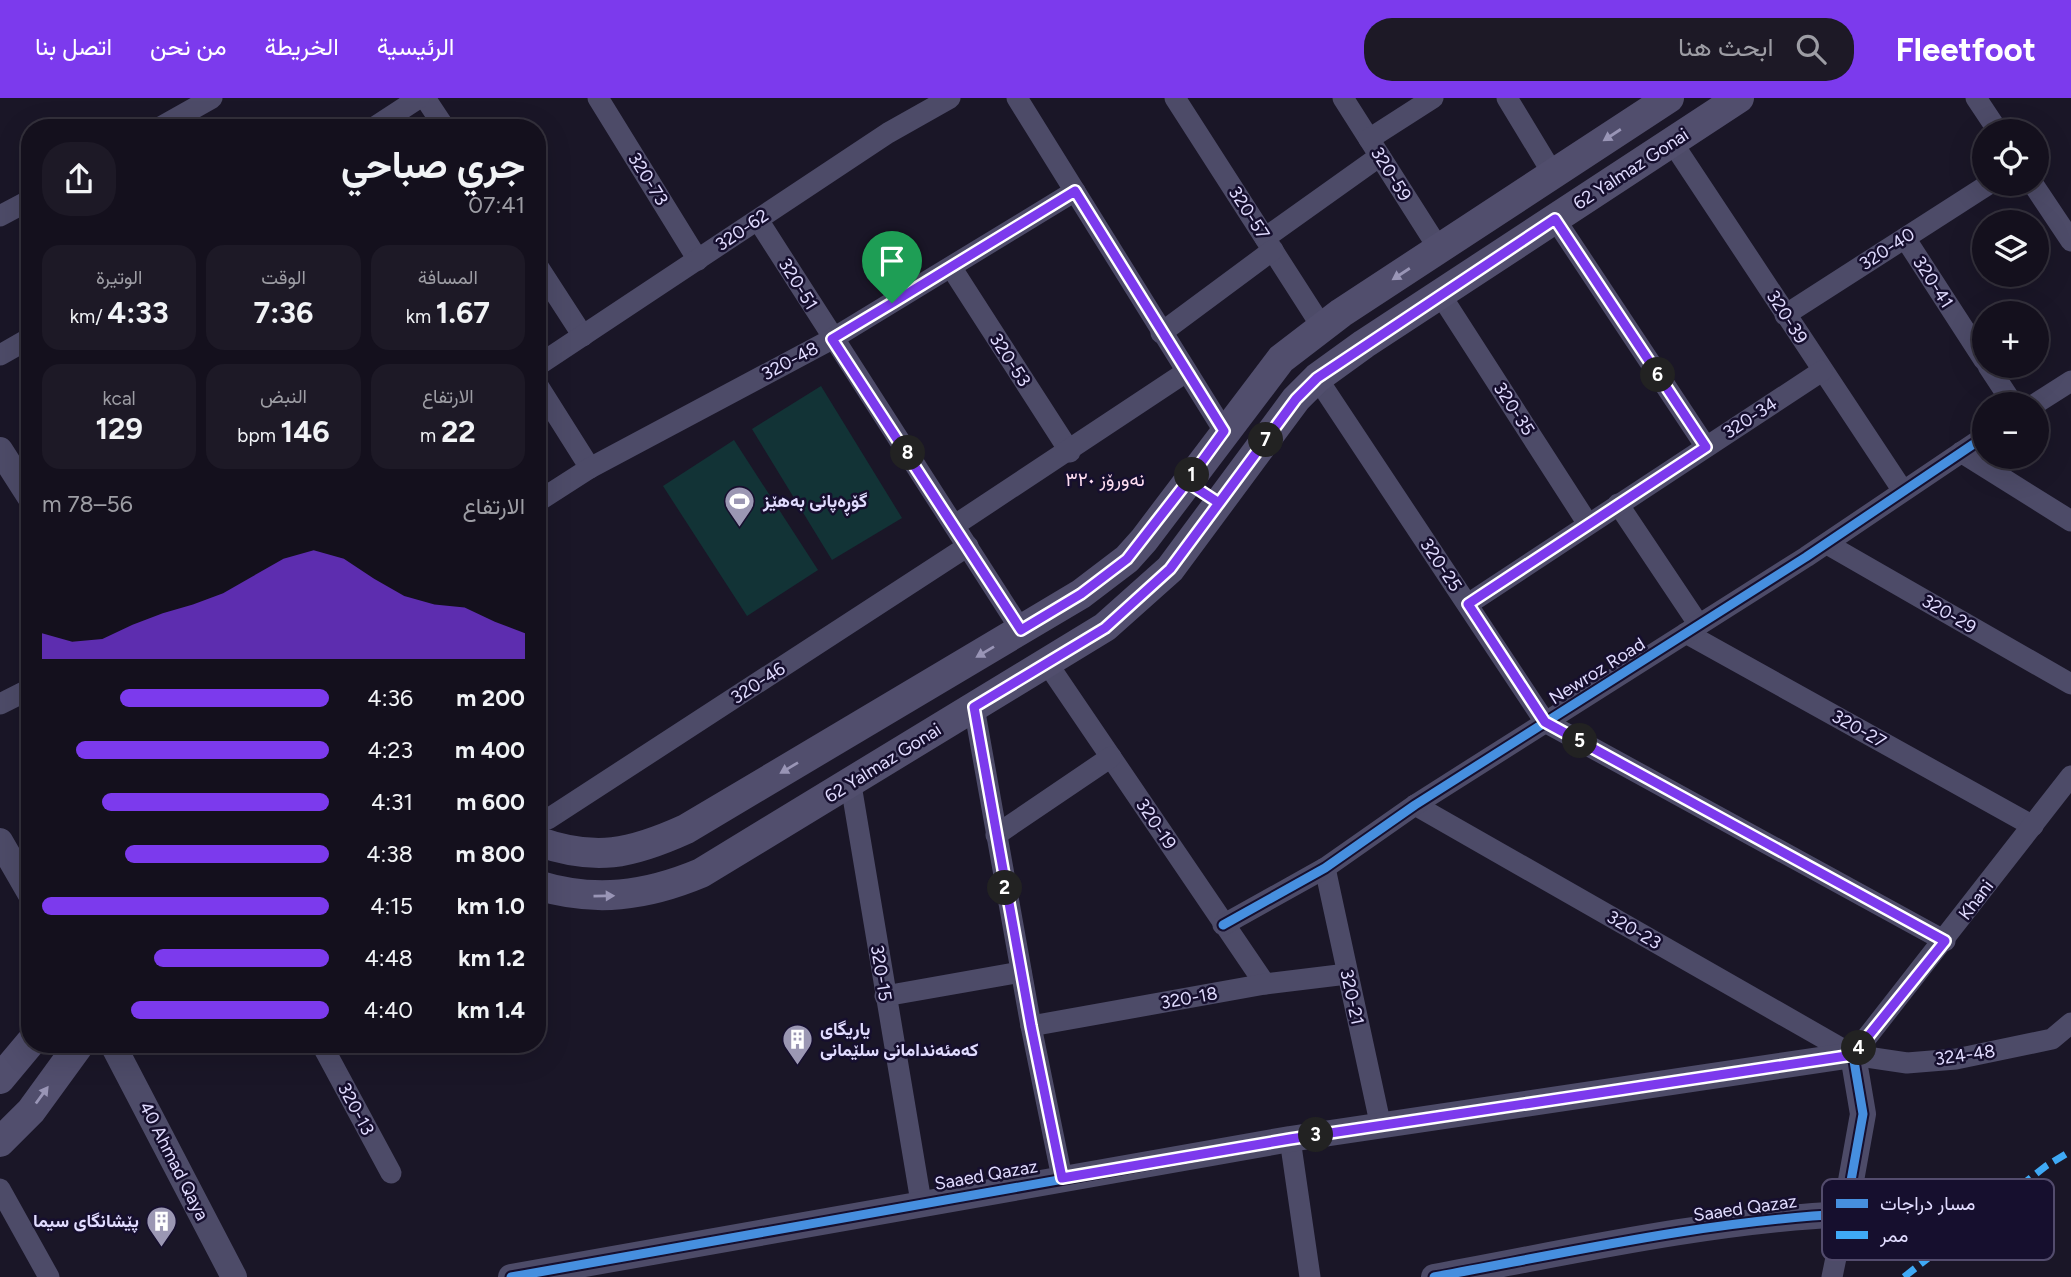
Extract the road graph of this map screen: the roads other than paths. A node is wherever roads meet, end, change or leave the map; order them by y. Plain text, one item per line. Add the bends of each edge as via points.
1 (212, 98) edge
2 (419, 98) edge
3 (425, 98) edge
4 (598, 98) edge
5 (950, 98) edge
6 (1017, 98) edge
7 (1175, 98) edge
8 (1343, 98) edge
9 (1433, 98) edge
10 (1507, 98) edge
11 (1669, 98) edge
12 (1739, 98) edge
13 (1976, 98) edge
14 (175, 119) edge
15 (387, 119) edge
16 (439, 119) edge
17 (1990, 119) edge
18 (1672, 142) junction
19 (1374, 148) junction
20 (1553, 174) junction
21 (1075, 191) junction
22 (1972, 195) edge
23 (2044, 196) edge
24 (21, 205) edge
25 (0, 216) edge
26 (1555, 219) junction
27 (2065, 219) edge
28 (758, 220) junction
29 (1905, 238) junction
30 (2071, 241) edge
31 (1269, 244) junction
32 (1439, 249) junction
33 (698, 260) junction
34 (951, 267) junction
35 (546, 279) edge
36 (1440, 294) junction
37 (1785, 315) junction
38 (1322, 327) junction
39 (1161, 333) junction
40 (583, 336) junction
41 (832, 339) junction
42 (1972, 341) edge
43 (21, 343) edge
44 (0, 355) edge
45 (546, 360) edge
46 (1186, 372) junction
47 (1822, 372) junction
48 (1317, 378) junction
49 (2071, 381) edge
50 (2049, 395) edge
51 (546, 398) edge
52 (1224, 431) junction
53 (1972, 445) edge
54 (1706, 447) junction
55 (0, 450) edge
56 (1070, 452) junction
57 (1961, 452) junction
58 (590, 468) junction
59 (1187, 482) junction
60 (21, 483) edge
61 (1903, 491) junction
62 (546, 496) edge
63 (1219, 503) junction
64 (1618, 505) junction
65 (2071, 522) edge
66 (1587, 524) junction
67 (955, 525) junction
68 (1827, 544) junction
69 (968, 546) junction
70 (1468, 604) junction
71 (1692, 629) junction
72 (1021, 630) junction
73 (1047, 663) junction
74 (2071, 684) edge
75 (21, 694) edge
76 (0, 704) edge
77 (974, 707) junction
78 (1545, 722) junction
79 (1111, 757) junction
80 (2071, 776) edge
81 (851, 785) junction
82 (1415, 805) junction
83 (546, 824) edge
84 (2032, 826) junction
85 (546, 830) edge
86 (996, 835) junction
87 (0, 841) edge
88 (1325, 868) junction
89 (21, 877) edge
90 (546, 888) edge
91 (1223, 925) junction
92 (1945, 941) junction
93 (1021, 972) junction
94 (1347, 974) junction
95 (1265, 985) junction
96 (885, 996) junction
97 (2071, 1023) edge
98 (1031, 1026) junction
99 (22, 1053) edge
100 (73, 1053) edge
101 (117, 1053) edge
102 (326, 1053) edge
103 (1853, 1055) junction
104 (0, 1080) edge
105 (1381, 1127) junction
106 (1290, 1139) junction
107 (0, 1142) edge
108 (391, 1173) dead end
109 (1062, 1178) junction
110 (1851, 1179) edge
111 (0, 1189) edge
112 (921, 1202) junction
113 (1822, 1215) edge
114 (231, 1276) edge
115 (49, 1277) edge
116 (512, 1277) edge
117 (1310, 1277) edge
118 (1434, 1277) edge

1 - 14 street
2 - 15 street
3 - 16 street
4 - 33 street, 320-73
5 - 28 street, 320-62 via 888,133
6 - 21 street
7 - 31 street, 320-57
8 - 19 street, 320-59
9 - 19 street
10 - 20 street
11 -> 20 main road
12 - 18 main road, 62 Yalmaz Gonai
13 - 17 street
18 - 26 main road, 62 Yalmaz Gonai
18 - 37 street, 320-39
19 - 31 street
19 - 32 street, 320-59
20 - 32 main road
21 - 34 street, 320-48
21 - 39 street
22 - 29 street, 320-40
23 - 27 street
24 - 25 street
26 - 36 main road, 62 Yalmaz Gonai
26 - 54 street
27 - 30 street
28 - 33 street, 320-62
28 - 41 street, 320-51
29 - 37 street, 320-40
29 - 42 street, 320-41
31 - 38 street, 320-57
31 - 39 street
32 -> 38 main road
33 - 40 street, 320-62
34 - 41 street, 320-48
34 - 56 street, 320-53
35 - 40 street
36 - 48 main road, 62 Yalmaz Gonai
36 - 66 street, 320-35
37 - 47 street, 320-39
38 - 52 main road via 1281,359
39 - 46 street
40 - 45 street, 320-62
41 - 58 street, 320-48
41 - 67 street, 320-51
43 - 44 street
46 - 52 street
46 - 56 street
47 - 54 street, 320-34
47 - 61 street, 320-39
48 - 63 main road, 62 Yalmaz Gonai via 1296,399
48 - 70 street, 320-25
49 - 50 street
51 - 58 street
52 - 59 main road
53 - 57 street, Newroz Road
54 - 64 street, 320-34
55 - 60 street
56 - 67 street
57 - 61 street, Newroz Road
57 - 65 street
58 - 62 street, 320-48
59 - 63 main road
59 - 72 main road via 1127,559
61 - 68 street, Newroz Road
63 - 73 main road, 62 Yalmaz Gonai via 1170,569 1105,628
64 - 66 street, 320-34
64 - 71 street
66 - 70 street, 320-34
67 - 69 street, 320-51
68 - 71 street, Newroz Road
68 - 74 street, 320-29
69 - 72 street, 320-51
69 - 83 street, 320-46
70 - 78 street, 320-25
71 - 78 street, Newroz Road
71 - 84 street, 320-27
72 -> 85 main road via 659,841 634,850 581,854
73 - 77 main road, 62 Yalmaz Gonai
73 - 79 street, 320-19
75 - 76 street
77 - 81 main road, 62 Yalmaz Gonai
77 - 86 street
78 - 82 street, Newroz Road
78 - 92 street, 320-25
79 - 86 street
79 - 91 street, 320-19
80 - 84 street, Khani
90 -> 81 main road, 62 Yalmaz Gonai via 596,897 640,894 672,885 701,873
81 - 96 street, 320-15
82 - 88 street, Newroz Road
82 - 103 street, 320-23
84 - 92 street, Khani
86 - 93 street
87 - 89 street
88 - 91 street, Newroz Road
88 - 94 street, 320-21
91 - 95 street, 320-19
92 - 103 street, Khani
93 - 96 street
93 - 98 street
94 - 95 street, 320-18
94 - 105 street, 320-21
95 - 98 street, 320-18
96 - 112 street, 320-15
97 - 103 street, 324-48 via 2052,1040 1956,1059 1907,1063
98 - 109 street
99 - 104 main road
107 -> 100 main road via 31,1111
101 - 114 street, 40 Ahmad Qaya
102 - 108 street, 320-13
103 - 105 street, Saaed Qazaz
103 - 110 street via 1863,1114
105 - 106 street, Saaed Qazaz
106 - 109 street, Saaed Qazaz
106 - 117 street
109 - 112 street, Saaed Qazaz
111 - 115 street
112 - 116 street, Saaed Qazaz
113 - 118 street, Saaed Qazaz via 1639,1239

